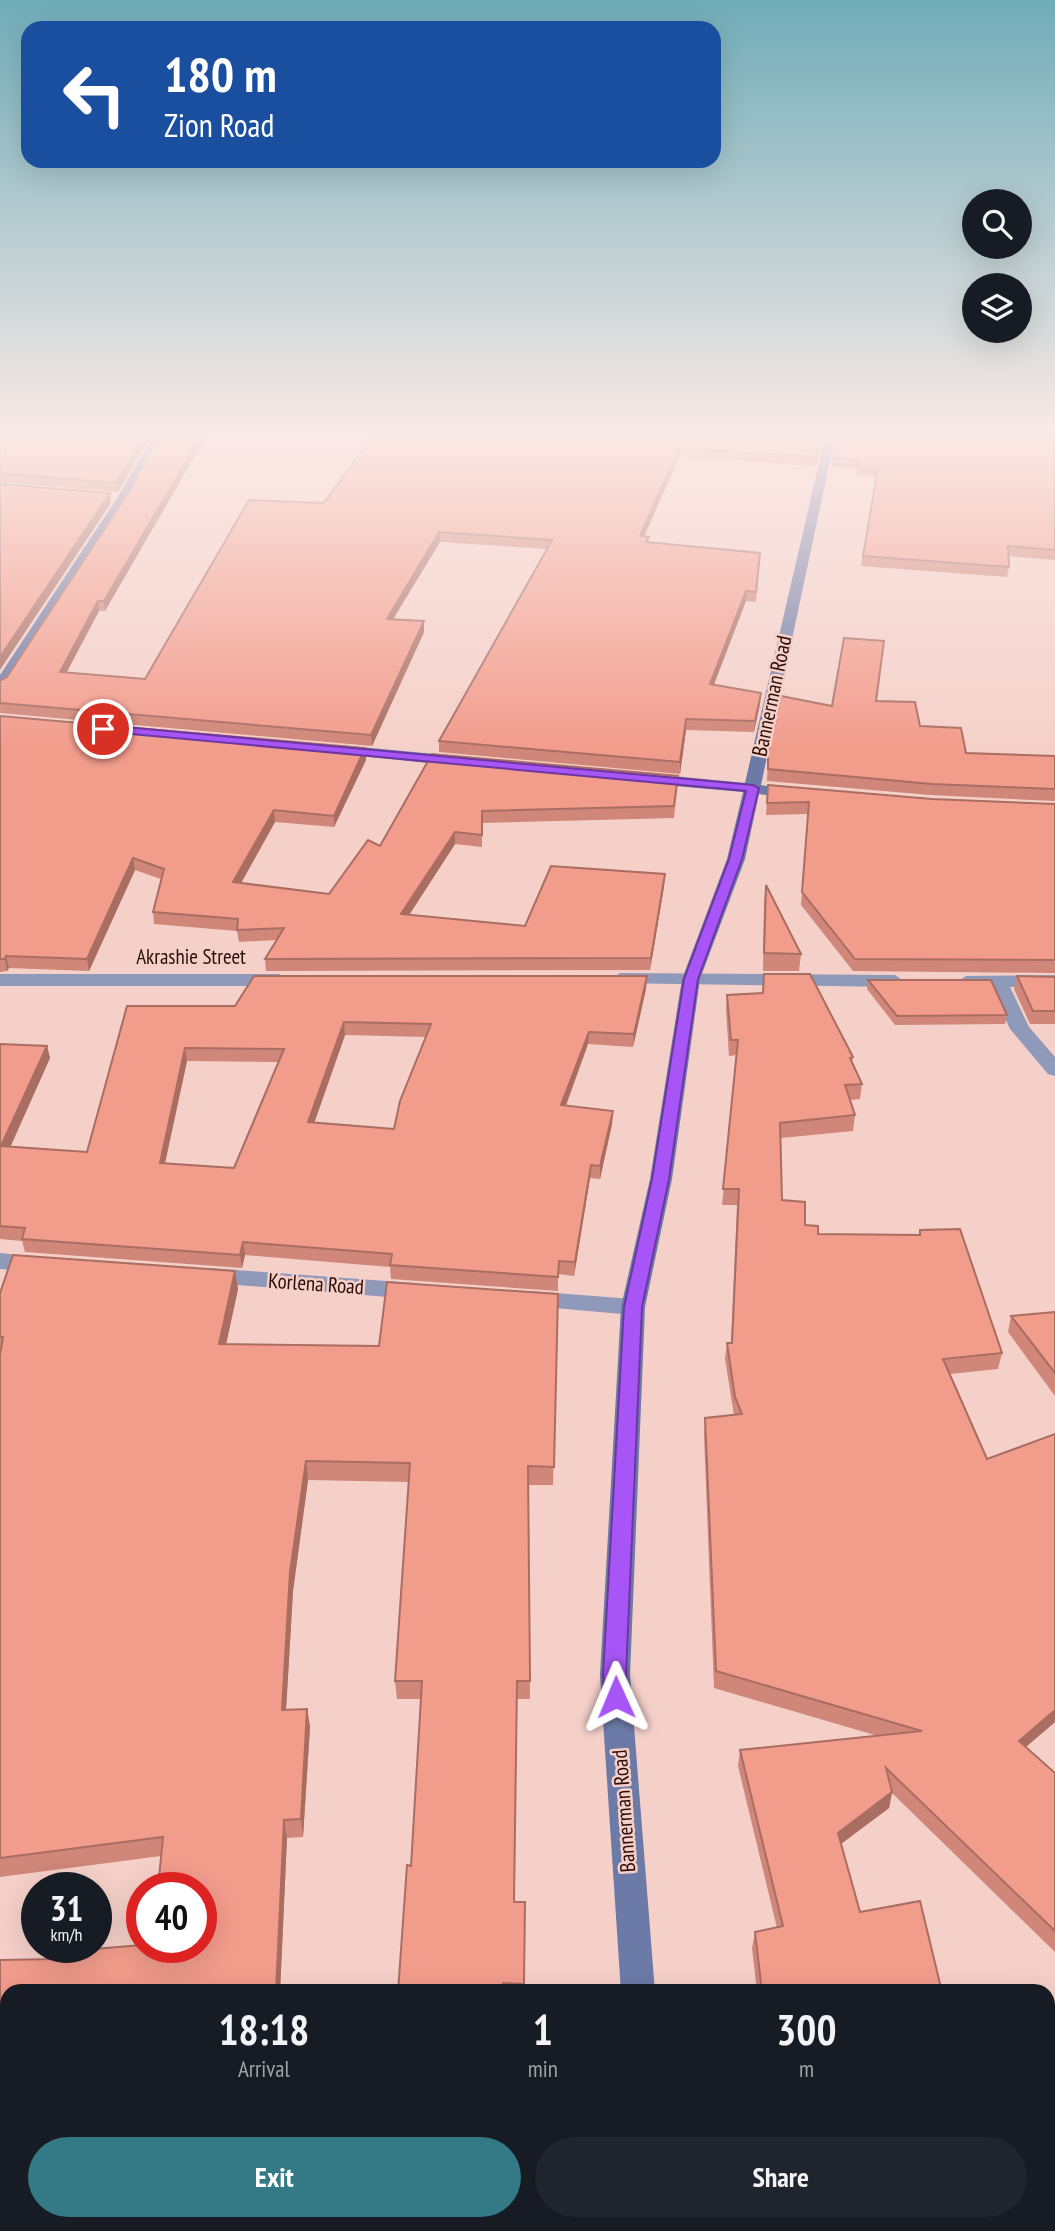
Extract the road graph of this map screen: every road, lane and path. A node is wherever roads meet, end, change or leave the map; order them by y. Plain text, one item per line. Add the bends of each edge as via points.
1 (89, 541) edge
2 (805, 541) edge
3 (0, 686) edge
4 (327, 749) edge
5 (478, 763) edge
6 (629, 777) edge
7 (753, 788) junction
8 (780, 791) edge
9 (304, 979) edge
10 (594, 979) edge
11 (691, 979) junction
12 (0, 980) edge
13 (914, 981) edge
14 (1055, 981) edge
15 (942, 982) edge
16 (998, 982) junction
17 (1055, 1070) edge
18 (0, 1261) edge
19 (69, 1266) edge
20 (179, 1274) edge
21 (440, 1293) edge
22 (509, 1298) edge
23 (633, 1307) junction
24 (637, 1984) edge

1 - 3 street
2 - 7 street, Bannerman Road
4 - 5 street
6 - 7 street
7 - 8 street
7 - 11 street, Bannerman Road via 736,859
9 - 12 street, Akrashie Street
10 - 11 street
11 - 13 street
11 - 23 street, Bannerman Road via 661,1179
14 - 16 street
15 - 16 street
16 - 17 street via 1020,1028
18 - 19 street
20 - 21 street, Korlena Road
22 - 23 street
23 - 24 street, Bannerman Road via 614,1675

